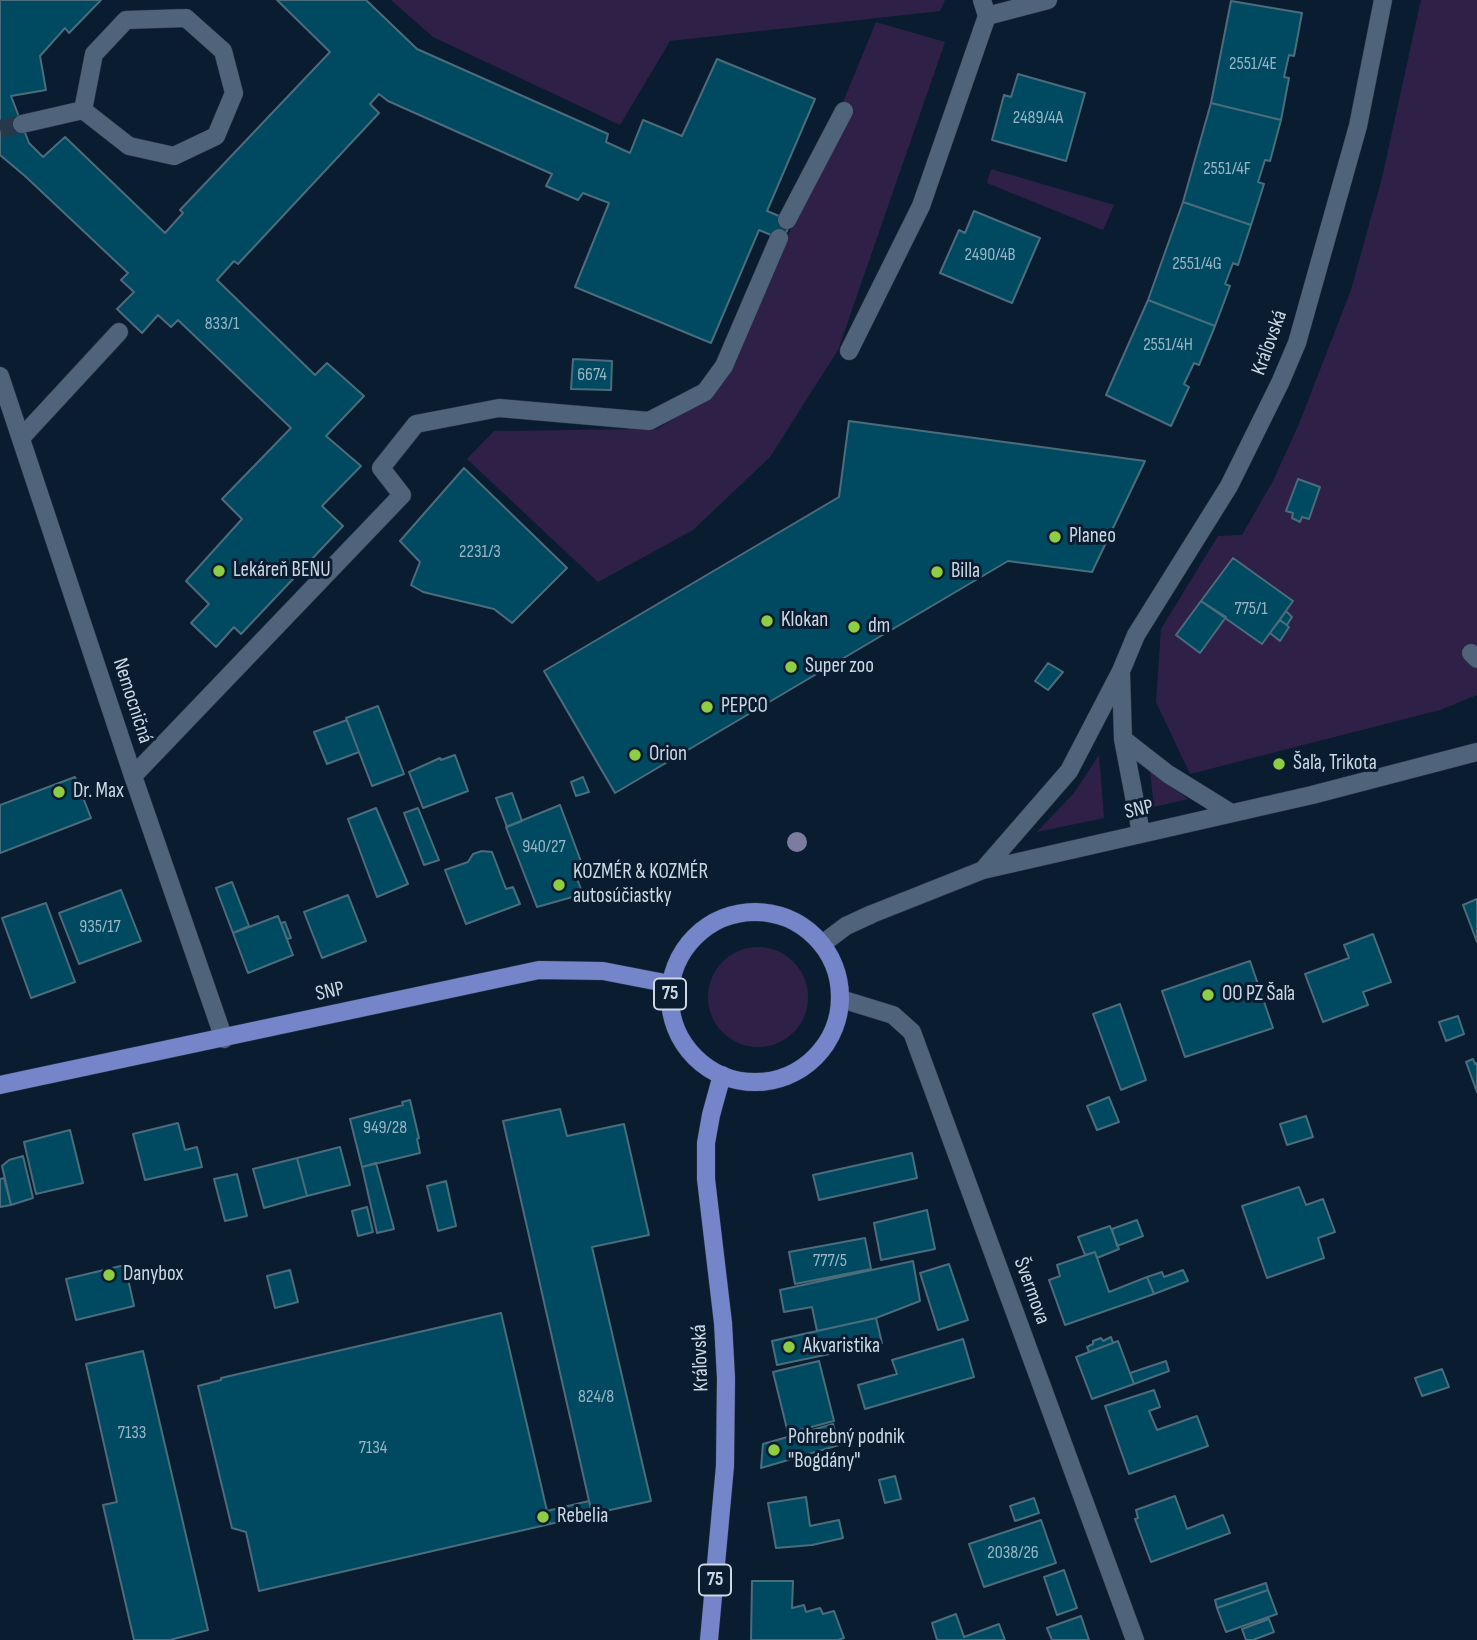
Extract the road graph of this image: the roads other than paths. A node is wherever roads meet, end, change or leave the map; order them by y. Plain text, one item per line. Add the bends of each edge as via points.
1 (1048, 0) edge
2 (1383, 0) edge
3 (985, 8) edge
4 (83, 110) junction
5 (844, 111) dead end
6 (22, 124) tunnel mouth
7 (787, 220) dead end
8 (779, 239) dead end
9 (119, 332) dead end
10 (849, 351) dead end
11 (0, 376) edge
12 (21, 438) junction
13 (1121, 671) junction
14 (1123, 739) junction
15 (1477, 752) edge
16 (133, 776) junction
17 (1231, 813) junction
18 (1141, 833) junction
19 (983, 870) junction
20 (822, 944) junction
21 (670, 984) junction
22 (841, 999) junction
23 (223, 1039) junction
24 (722, 1075) junction
25 (0, 1085) edge
26 (709, 1640) edge
27 (1135, 1640) edge

1 - 3 street
2 - 13 street, Kráľovská via 1359,126 1297,343 1229,486 1136,635
3 - 10 street via 921,206
4 - 4 street via 129,146 174,156 216,136 234,93 223,51 186,18 125,20 94,54
4 - 6 street
5 - 7 street
8 - 16 street via 724,366 705,392 649,421 499,408 416,424 381,468 401,495
9 - 12 street
11 - 12 street, Nemocničná
12 - 16 street, Nemocničná
13 - 14 street, Kráľovská
13 - 19 street, Kráľovská via 1069,771
14 - 17 street
14 - 18 street, Kráľovská
15 - 17 street, SNP
16 - 23 street, Nemocničná
17 - 18 street, SNP
18 - 19 street, SNP
19 - 20 street, SNP via 872,914
20 - 21 main road, 75 via 791,919 752,911 733,914 698,933 675,966
20 - 22 main road, 75 via 833,961
21 - 23 main road, SNP / 75 via 603,971 539,970
21 - 24 main road, 75 via 673,1022 681,1039 706,1067
22 - 24 main road, 75 via 830,1039 802,1069 763,1082
22 - 27 street, Švermova via 893,1015 912,1032
23 - 25 main road, SNP / 75
24 - 26 main road, Kráľovská / 75 via 710,1115 706,1155 726,1378 725,1466

